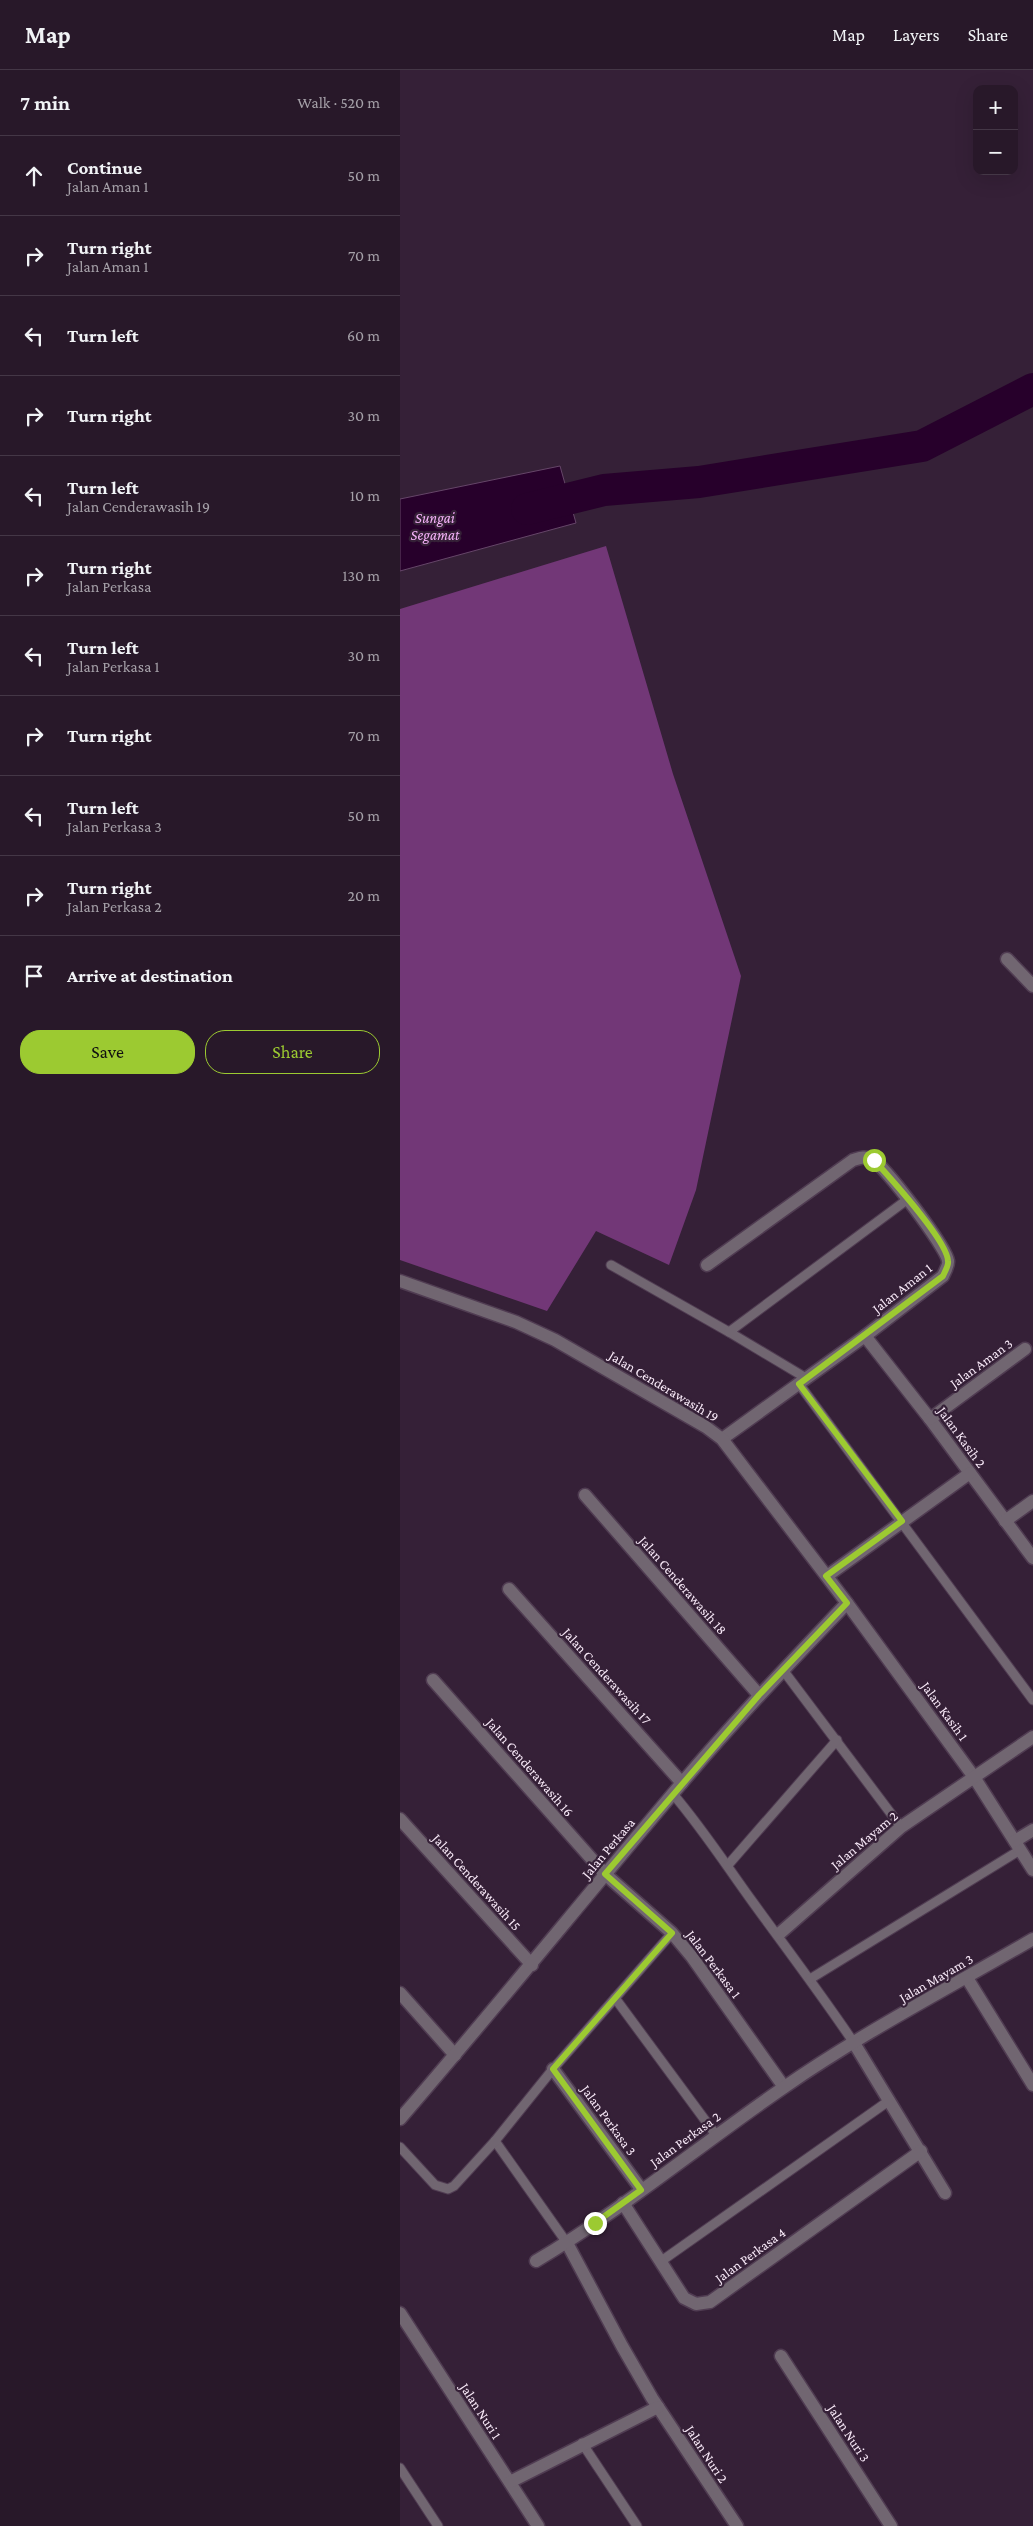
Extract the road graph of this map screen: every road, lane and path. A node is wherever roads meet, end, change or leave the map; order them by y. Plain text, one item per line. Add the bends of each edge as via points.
1 (1007, 959) dead end
2 (1033, 986) edge
3 (908, 1199) junction
4 (611, 1265) dead end
5 (707, 1265) dead end
6 (400, 1281) edge
7 (729, 1332) junction
8 (865, 1336) junction
9 (1025, 1350) dead end
10 (803, 1381) junction
11 (930, 1419) junction
12 (722, 1439) junction
13 (970, 1473) junction
14 (585, 1495) dead end
15 (1033, 1501) edge
16 (902, 1521) junction
17 (1005, 1521) junction
18 (1033, 1558) edge
19 (826, 1576) junction
20 (509, 1589) dead end
21 (847, 1603) junction
22 (783, 1670) junction
23 (433, 1680) dead end
24 (759, 1695) junction
25 (1033, 1700) edge
26 (1033, 1737) edge
27 (836, 1740) junction
28 (974, 1777) junction
29 (682, 1783) junction
30 (673, 1794) junction
31 (400, 1819) edge
32 (901, 1827) junction
33 (1033, 1830) edge
34 (1018, 1846) junction
35 (728, 1865) junction
36 (1033, 1870) edge
37 (605, 1874) junction
38 (672, 1933) junction
39 (779, 1934) junction
40 (1033, 1939) edge
41 (532, 1965) junction
42 (967, 1978) junction
43 (810, 1979) junction
44 (400, 1993) edge
45 (616, 1998) junction
46 (854, 2042) junction
47 (455, 2056) junction
48 (553, 2069) junction
49 (1033, 2085) edge
50 (784, 2087) junction
51 (890, 2100) junction
52 (400, 2119) edge
53 (716, 2135) junction
54 (495, 2141) junction
55 (400, 2147) edge
56 (921, 2151) junction
57 (641, 2190) junction
58 (945, 2193) dead end
59 (623, 2203) junction
60 (567, 2243) junction
61 (536, 2261) dead end
62 (660, 2262) junction
63 (400, 2312) edge
64 (781, 2356) dead end
65 (655, 2402) junction
66 (582, 2443) junction
67 (400, 2468) edge
68 (510, 2482) junction
69 (438, 2526) edge
70 (538, 2526) edge
71 (637, 2526) edge
72 (737, 2526) edge
73 (891, 2526) edge

1 - 2 street
3 - 5 street, Jalan Aman 1 via 874,1160 864,1156 853,1160
3 - 7 lane
3 - 8 street, Jalan Aman 1 via 945,1249 949,1262 943,1276
4 - 7 lane
6 - 12 street, Jalan Cenderawasih 19 via 516,1322 555,1340
7 - 10 lane
8 - 10 street, Jalan Aman 1
8 - 11 street, Jalan Kasih 2
9 - 11 street, Jalan Aman 3
10 - 12 street, Jalan Aman 1
10 - 16 lane
11 - 13 street, Jalan Kasih 2
12 - 19 street, Jalan Cenderawasih 19
13 - 16 street
13 - 17 street, Jalan Kasih 2
14 - 24 street, Jalan Cenderawasih 18
15 - 17 street
16 - 19 street
16 - 25 lane
17 - 18 street, Jalan Kasih 2
19 - 21 street, Jalan Cenderawasih 19
20 - 29 street, Jalan Cenderawasih 17
21 - 22 street, Jalan Perkasa
21 - 28 street, Jalan Kasih 1
22 - 24 street, Jalan Perkasa
22 - 27 lane
23 - 37 street, Jalan Cenderawasih 16
24 - 29 street, Jalan Perkasa
26 - 28 street, Jalan Mayam 2
27 - 32 lane
27 - 35 lane
28 - 32 street, Jalan Mayam 2
28 - 34 street, Jalan Kasih 1
29 - 30 street, Jalan Perkasa
30 - 35 lane
30 - 37 street, Jalan Perkasa
31 - 41 street, Jalan Cenderawasih 15
32 - 39 street, Jalan Mayam 2
33 - 34 street
34 - 36 street, Jalan Kasih 1
34 - 43 lane
35 - 39 lane
37 - 38 street, Jalan Perkasa 1
37 - 41 street, Jalan Perkasa
38 - 45 lane
38 - 50 street, Jalan Perkasa 1
39 - 43 lane
40 - 42 street, Jalan Mayam 3
41 - 47 street, Jalan Perkasa
42 - 46 street, Jalan Mayam 3
42 - 49 street
43 - 46 lane
44 - 47 street
45 - 48 lane
45 - 53 lane
46 - 50 street, Jalan Perkasa 2
46 - 51 street
47 - 52 street, Jalan Perkasa
48 - 54 lane
48 - 57 street, Jalan Perkasa 3
50 - 53 street, Jalan Perkasa 2
51 - 56 street
51 - 62 lane
53 - 57 street, Jalan Perkasa 2
54 - 55 lane via 448,2190 435,2185
54 - 60 lane
56 - 58 street
56 - 62 street, Jalan Perkasa 4 via 710,2302 696,2304 684,2298
57 - 59 street, Jalan Perkasa 2
59 - 60 street, Jalan Perkasa 2
59 - 62 street, Jalan Perkasa 4
60 - 61 street, Jalan Perkasa 2
60 - 65 street, Jalan Nuri 2
63 - 68 street, Jalan Nuri 1
64 - 73 street, Jalan Nuri 3
65 - 66 street
65 - 72 street, Jalan Nuri 2
66 - 68 street
66 - 71 lane
67 - 69 lane
68 - 70 street, Jalan Nuri 1

